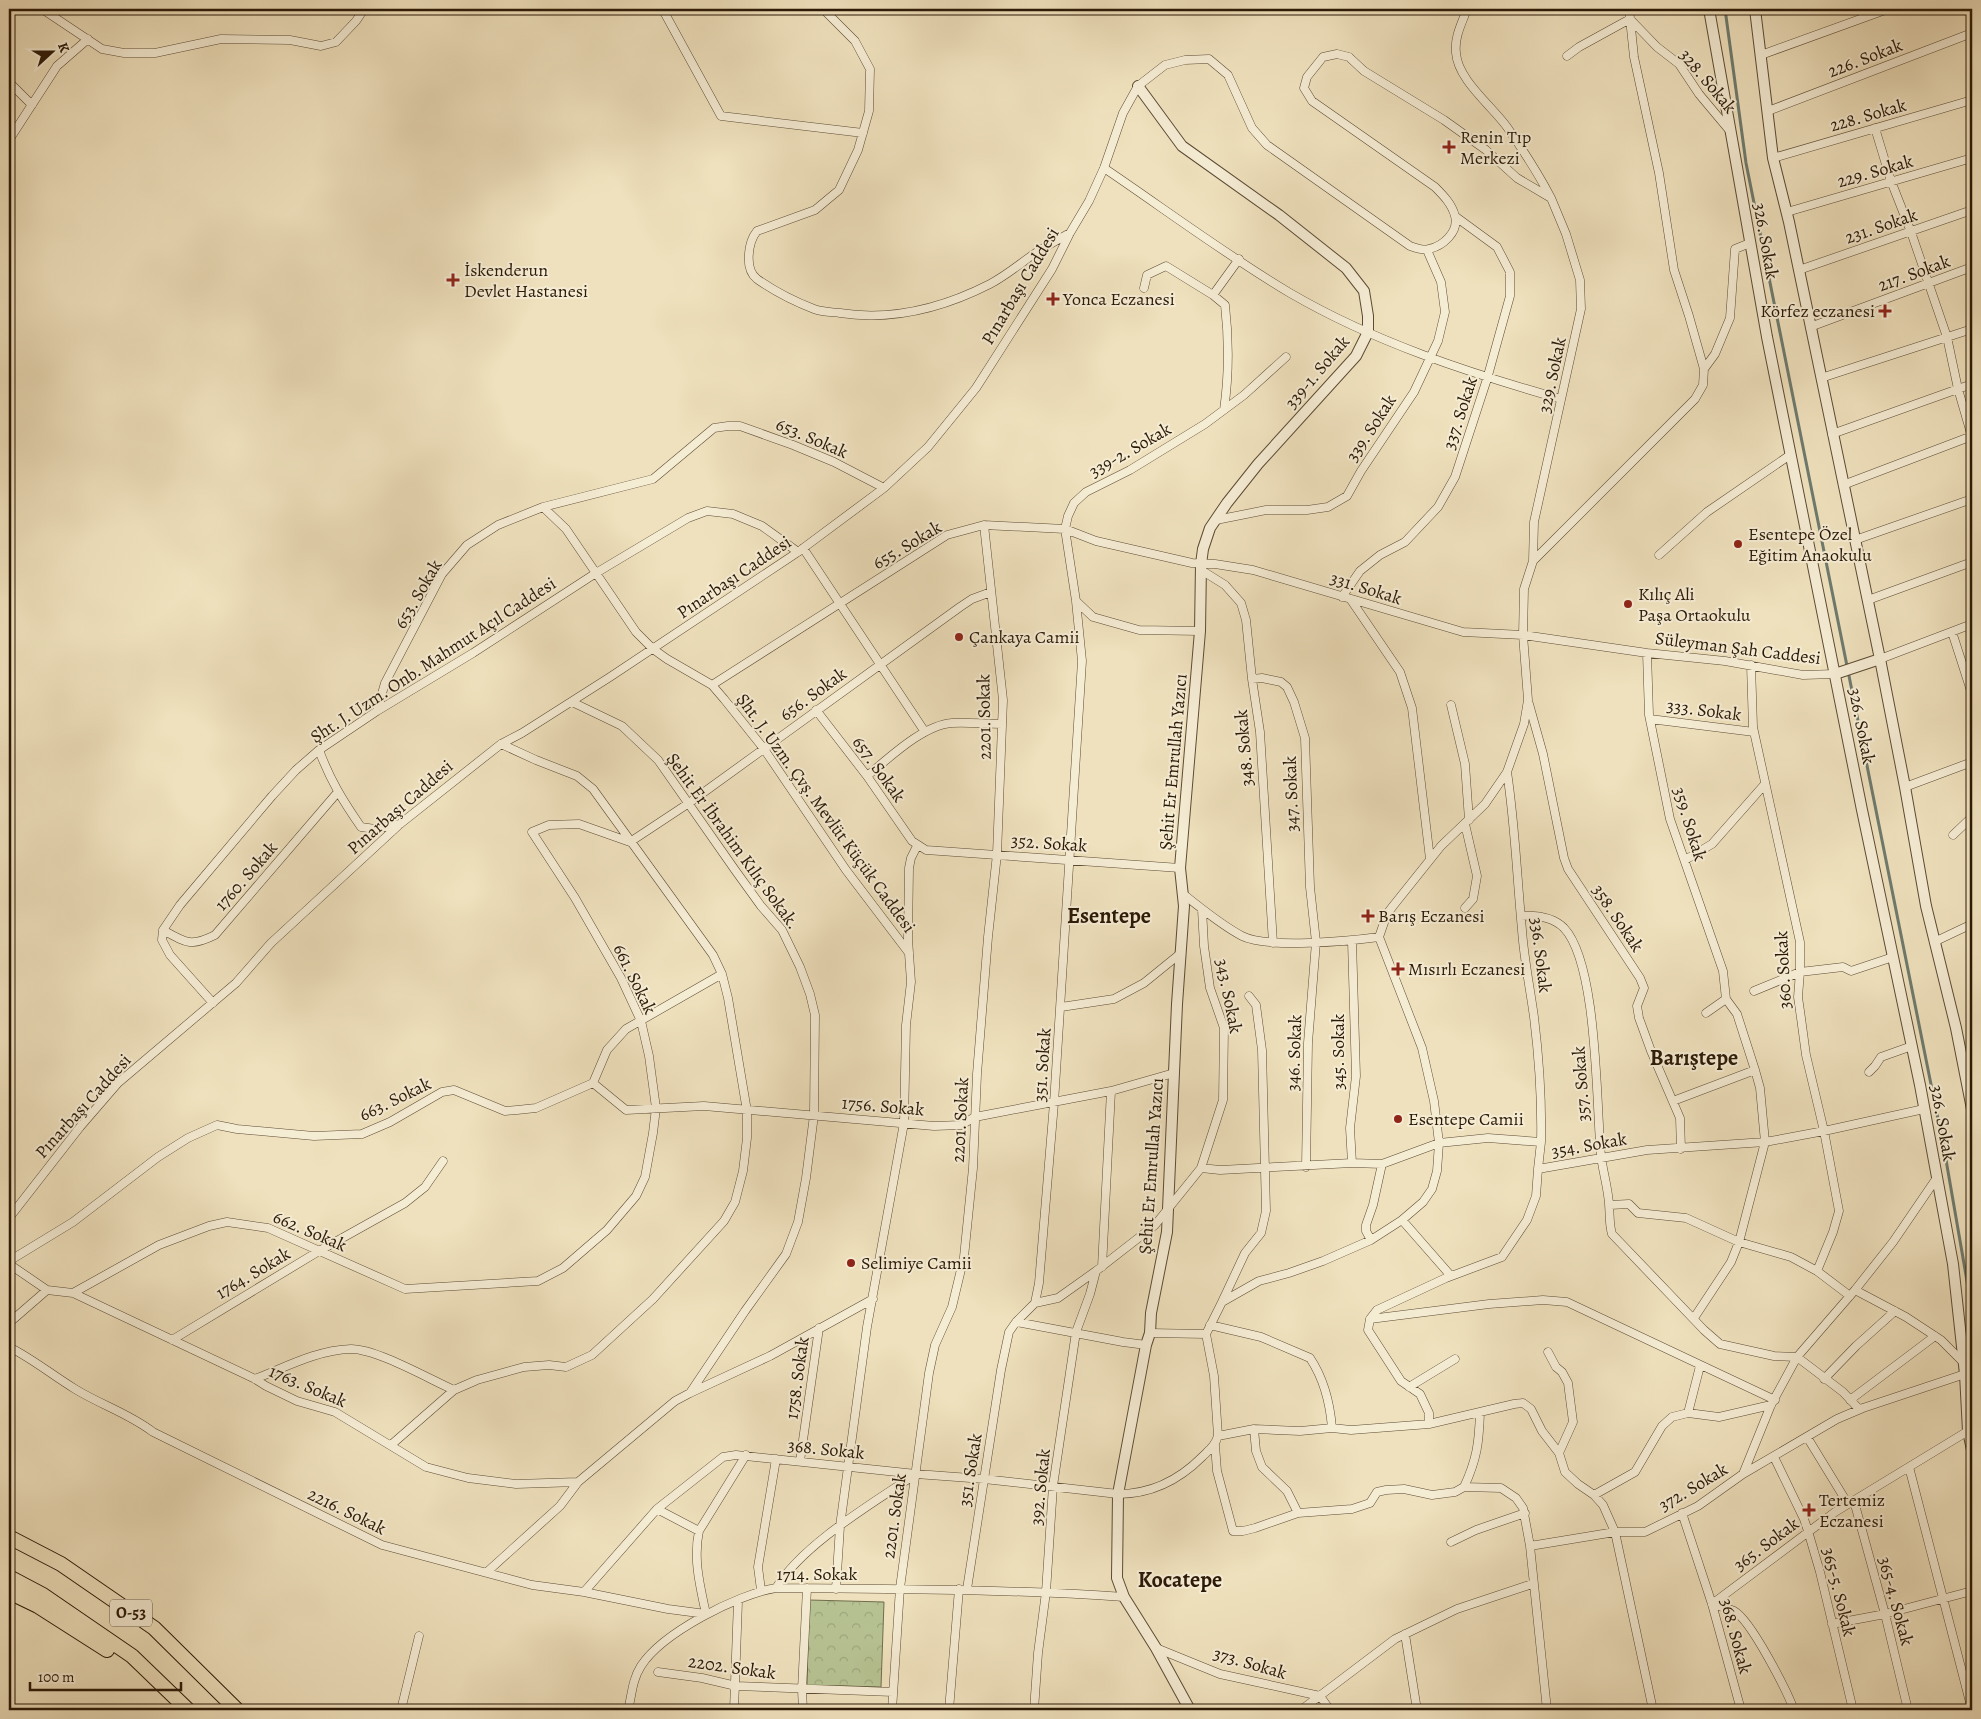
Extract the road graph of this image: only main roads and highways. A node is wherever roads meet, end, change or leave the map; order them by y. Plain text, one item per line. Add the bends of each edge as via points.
1 (9, 1529) edge
2 (9, 1538) edge
3 (9, 1577) edge
4 (9, 1592) edge
5 (154, 1628) junction
6 (186, 1710) edge
7 (237, 1710) edge

1 - 5 highway via 64,1559
2 - 5 highway, O-53 via 61,1564
3 - 6 highway, O-53 via 43,1595 132,1656
4 - 6 highway via 38,1606 124,1660
5 - 7 highway, O-53

